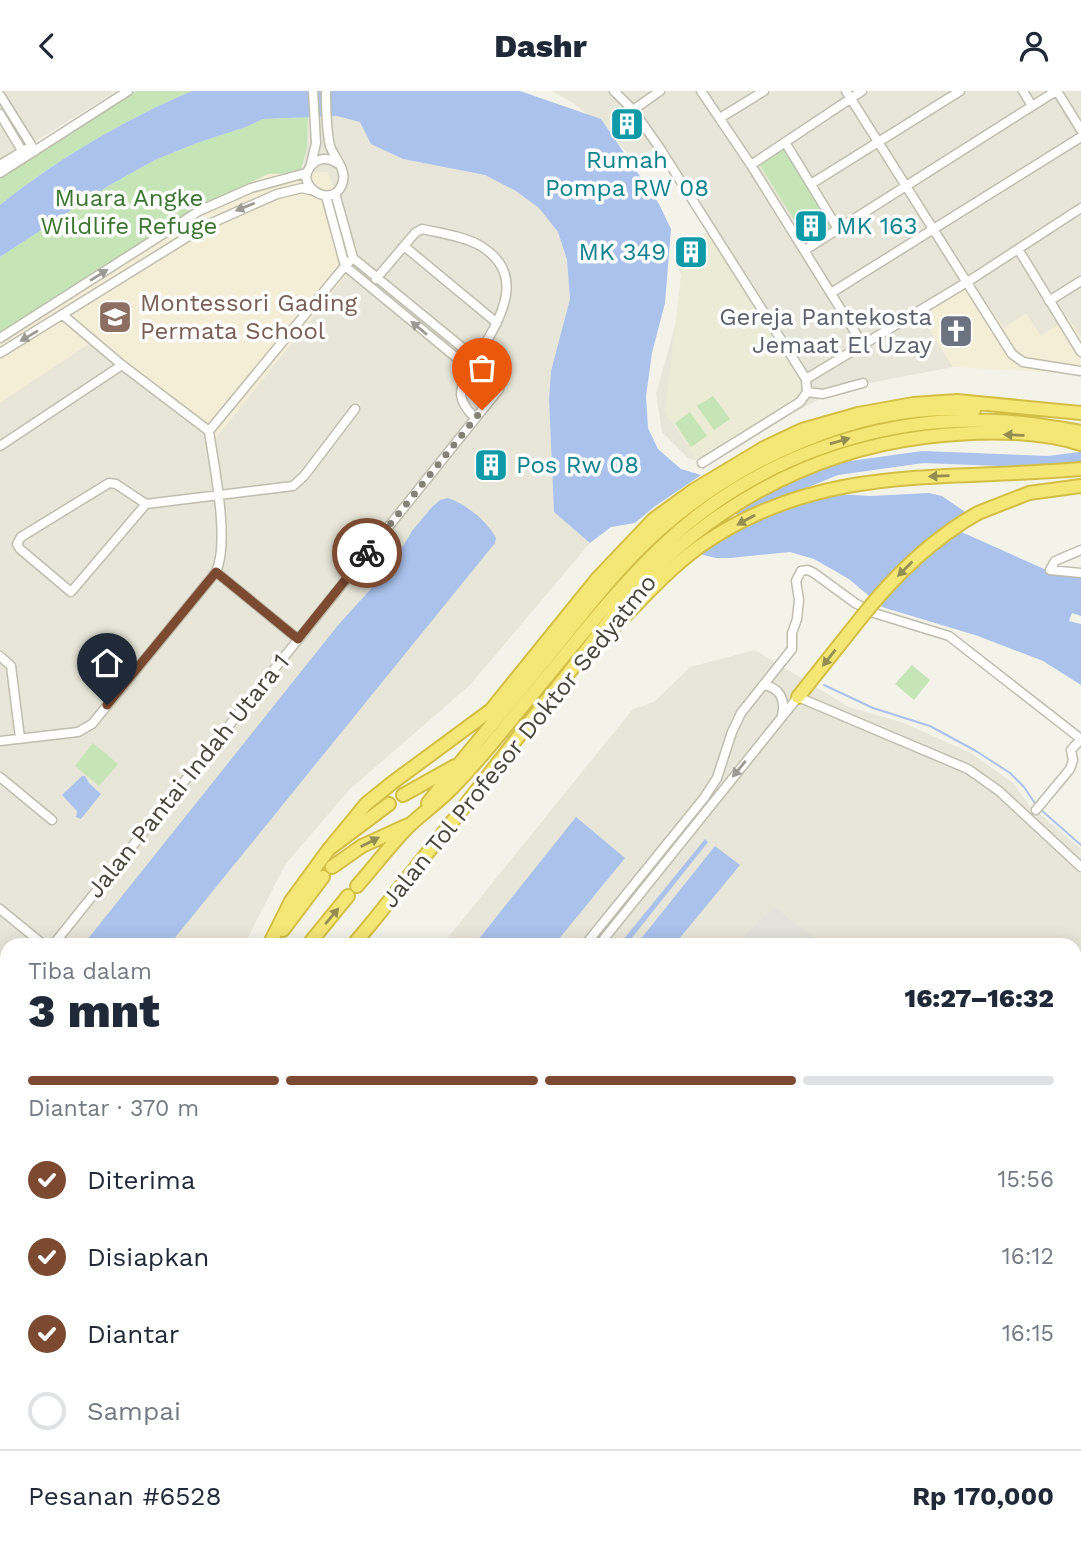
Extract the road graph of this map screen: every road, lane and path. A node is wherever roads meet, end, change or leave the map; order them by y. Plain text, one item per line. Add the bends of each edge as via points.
1 (10, 91) edge
2 (128, 91) edge
3 (313, 91) edge
4 (326, 91) edge
5 (614, 91) edge
6 (660, 91) edge
7 (701, 91) edge
8 (764, 91) edge
9 (862, 91) edge
10 (960, 91) edge
11 (1023, 91) edge
12 (1057, 91) edge
13 (848, 95) edge
14 (0, 96) edge
15 (1032, 106) junction
16 (633, 110) junction
17 (0, 114) edge
18 (720, 118) junction
19 (1081, 130) edge
20 (1081, 137) edge
21 (786, 142) junction
22 (878, 142) junction
23 (34, 148) junction
24 (24, 154) junction
25 (337, 163) junction
26 (0, 165) edge
27 (751, 165) junction
28 (307, 170) junction
29 (0, 173) edge
30 (811, 184) junction
31 (906, 187) junction
32 (308, 189) junction
33 (335, 193) junction
34 (326, 196) junction
35 (1081, 208) edge
36 (338, 222) junction
37 (838, 229) junction
38 (933, 230) junction
39 (404, 246) junction
40 (1018, 249) junction
41 (805, 250) junction
42 (353, 258) junction
43 (345, 265) junction
44 (376, 279) junction
45 (1081, 281) edge
46 (966, 282) junction
47 (831, 293) junction
48 (1049, 301) junction
49 (63, 315) junction
50 (497, 323) junction
51 (0, 338) edge
52 (863, 345) junction
53 (1081, 352) edge
54 (0, 353) edge
55 (476, 359) junction
56 (122, 365) junction
57 (469, 369) junction
58 (1081, 371) edge
59 (806, 379) junction
60 (863, 383) dead end
61 (807, 392) junction
62 (355, 409) dead end
63 (482, 410) junction
64 (1081, 413) edge
65 (475, 418) junction
66 (1081, 425) edge
67 (209, 431) junction
68 (1081, 432) edge
69 (1081, 444) edge
70 (0, 446) edge
71 (702, 463) dead end
72 (1081, 469) edge
73 (1081, 485) edge
74 (218, 495) junction
75 (146, 504) junction
76 (1081, 550) edge
77 (216, 572) junction
78 (1081, 573) edge
79 (655, 578) junction
80 (298, 639) junction
81 (0, 656) edge
82 (763, 685) junction
83 (801, 699) junction
84 (782, 716) junction
85 (20, 739) junction
86 (1081, 739) edge
87 (0, 741) edge
88 (461, 762) junction
89 (0, 777) edge
90 (403, 795) dead end
91 (389, 804) dead end
92 (1038, 808) dead end
93 (52, 820) dead end
94 (412, 823) junction
95 (329, 849) junction
96 (1081, 867) edge
97 (0, 909) edge
98 (35, 938) edge
99 (59, 938) edge
100 (273, 938) edge
101 (276, 938) edge
102 (314, 938) edge
103 (359, 938) edge
104 (591, 938) edge
105 (604, 938) edge

1 - 14 street
2 - 23 street
3 - 28 street via 316,143
4 - 25 street via 331,148
5 - 16 street
6 - 16 street
7 - 18 street
8 - 18 street
9 - 13 street
10 - 22 street
11 - 15 street
12 - 15 street
12 - 19 street
13 - 21 street
13 - 22 street
14 - 23 street
15 - 31 street
16 - 59 street
17 - 24 street
18 - 27 street
20 - 38 street
21 - 27 street
21 - 30 street
22 - 30 street
22 - 31 street
23 - 24 street
24 - 26 street
24 - 29 street
25 - 28 street via 327,158 315,161
25 - 33 street via 343,181
27 - 41 street
28 - 32 street
51 -> 28 street via 199,211
30 - 37 street
31 - 37 street
31 - 38 street
32 - 34 street
32 -> 49 street via 276,194 205,226
33 - 34 street
33 - 36 street
34 - 36 street
35 - 40 street
36 - 42 street
36 - 43 street
37 - 41 street
38 - 46 street
38 - 47 street
39 - 44 street
39 - 50 street
39 - 50 street via 422,229 481,246 500,264 507,283
40 - 46 street
40 - 48 street
41 - 47 street
42 - 43 street
42 - 44 street
57 -> 43 street
43 - 67 street
44 - 55 street
45 - 48 street
46 - 52 street
46 - 58 street via 1017,359
47 - 52 street
48 - 53 street
49 -> 54 street
49 - 56 street
50 - 55 street
52 - 59 street
55 - 57 street
55 - 63 street, Jalan Pantai Indah Utara 1 via 500,384
56 - 67 street
56 - 70 street
57 - 63 street via 489,386
57 - 65 street via 461,398
59 - 61 street
60 - 61 street via 823,394
61 - 71 street via 800,402
62 - 74 street via 298,483
63 - 65 street, Jalan Pantai Indah Utara 1
64 - 95 highway via 957,401 913,404 802,430 764,448 714,477 632,539 491,710 392,783 355,815
65 - 80 street, Jalan Pantai Indah Utara 1
66 - 88 highway, Jalan Tol Profesor Doktor Sedyatmo via 1031,415 927,410 838,427 796,443 729,480 656,532
67 - 74 street
94 -> 68 highway, Jalan Tol Profesor Doktor Sedyatmo via 454,786 596,616 660,548 725,495 794,457 844,439 922,425 997,421
69 -> 79 highway, Jalan Tol Profesor Doktor Sedyatmo via 1024,435 942,435 867,447 804,468 727,510 682,544
72 -> 79 highway via 911,477 809,494 762,510
73 -> 83 highway, bridge via 1029,493 978,513 922,551 860,619
74 - 75 street
74 - 77 street via 222,550
75 - 75 street via 71,592 18,544 21,537 109,483
76 - 78 street via 1055,561 1050,570
77 - 80 street
77 - 85 street via 92,724 78,732
79 - 103 highway, Jalan Tol Profesor Doktor Sedyatmo via 613,628 592,644
80 - 99 street, Jalan Pantai Indah Utara 1
81 - 85 street via 11,666
82 - 84 street via 781,695
82 - 86 street via 792,649 799,600 796,581 808,570 874,613 943,633
82 - 104 street via 736,722 717,778 705,798
83 - 84 street
83 - 96 street via 968,769 999,791
84 -> 105 street
85 - 87 street
86 - 92 street via 1071,750 1070,769
88 - 90 highway, Jalan Tol Profesor Doktor Sedyatmo
88 - 94 highway, Jalan Tol Profesor Doktor Sedyatmo
89 - 93 street
91 - 95 highway
101 -> 94 highway via 328,872 362,846
102 -> 94 highway, Jalan Tol Profesor Doktor Sedyatmo
95 - 100 highway via 291,901
97 - 98 street

